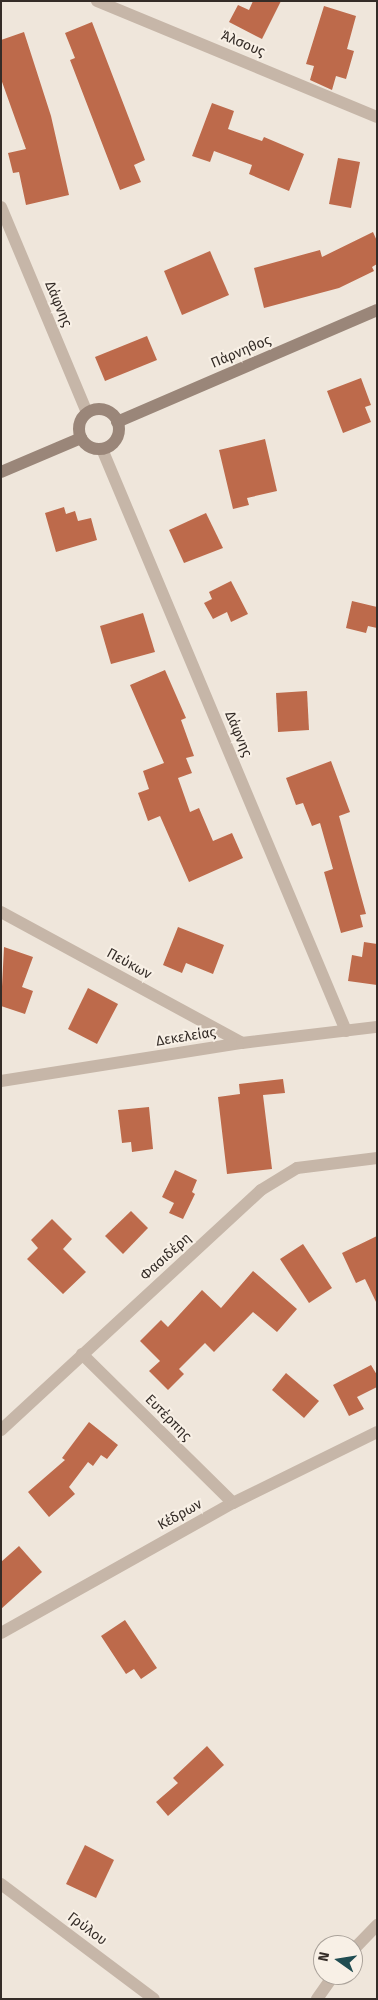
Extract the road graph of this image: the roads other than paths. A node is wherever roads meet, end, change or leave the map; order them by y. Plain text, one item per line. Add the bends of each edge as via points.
1 (97, 1) edge
2 (377, 117) edge
3 (1, 207) edge
4 (377, 310) edge
5 (87, 413) junction
6 (117, 422) junction
7 (81, 438) junction
8 (102, 449) junction
9 (1, 472) edge
10 (1, 912) edge
11 (377, 1027) edge
12 (346, 1031) junction
13 (242, 1043) junction
14 (1, 1080) edge
15 (377, 1158) edge
16 (82, 1354) junction
17 (1, 1430) edge
18 (377, 1432) edge
19 (233, 1503) junction
20 (1, 1633) edge
21 (1, 1884) edge
22 (377, 1925) edge
23 (363, 1940) edge
24 (327, 1985) edge
25 (154, 1999) edge
26 (317, 1999) edge

1 - 2 street, Άλσους
3 - 5 street, Δάφνης
4 - 6 street, Πάρνηθος
5 - 6 street via 107,412
5 - 7 street via 79,426
6 - 8 street via 116,438
7 - 8 street via 90,447
7 - 9 street
8 - 12 street, Δάφνης
10 - 13 street, Πεύκων
11 - 12 street, Δεκελείας
12 - 13 street, Δεκελείας
13 - 14 street, Δεκελείας
15 - 16 street, Φασιδέρη via 297,1168 261,1190
16 - 17 street, Φασιδέρη
16 - 19 street, Ευτέρπης
18 - 19 street, Κέδρων
19 - 20 street, Κέδρων
21 - 25 street, Γρύλου
22 - 23 street
24 - 26 street

